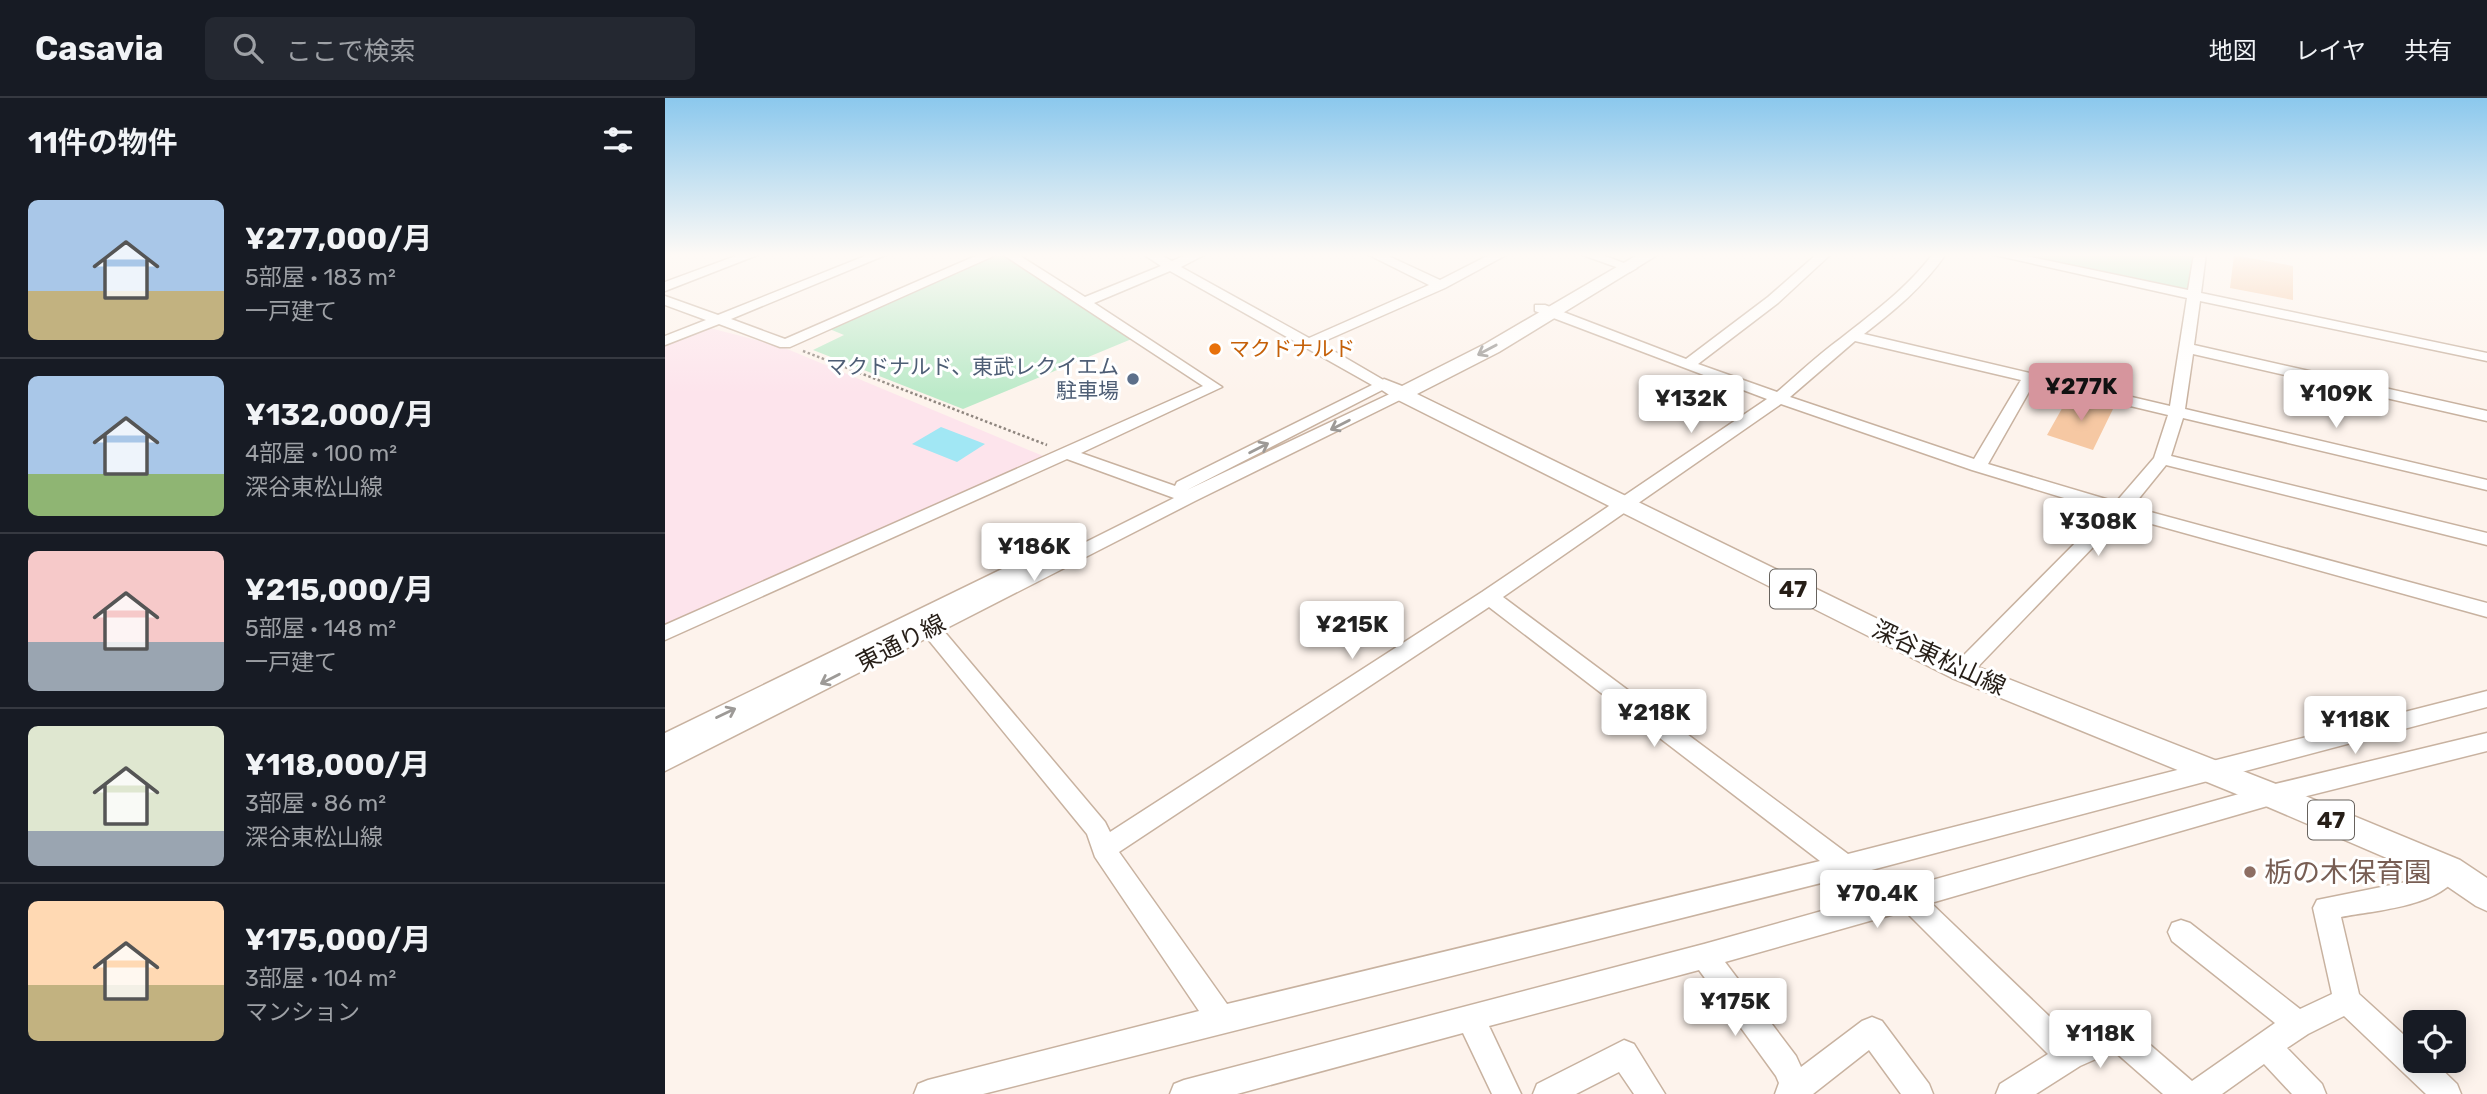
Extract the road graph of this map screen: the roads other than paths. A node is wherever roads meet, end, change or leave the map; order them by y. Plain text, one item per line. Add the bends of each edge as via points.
1 (666, 300) edge
2 (765, 300) edge
3 (886, 300) edge
4 (1079, 300) edge
5 (1089, 300) edge
6 (1233, 300) edge
7 (1405, 300) edge
8 (1563, 300) edge
9 (1772, 300) edge
10 (1897, 300) edge
11 (2193, 300) edge
12 (2220, 300) edge
13 (1083, 303) junction
14 (1546, 311) junction
15 (716, 320) junction
16 (1853, 336) junction
17 (665, 341) edge
18 (1309, 343) junction
19 (2186, 348) junction
20 (2487, 357) edge
21 (1689, 364) junction
22 (2030, 378) junction
23 (1392, 389) junction
24 (1781, 397) junction
25 (2177, 411) junction
26 (2487, 416) edge
27 (1069, 454) junction
28 (2162, 458) junction
29 (1978, 466) junction
30 (2487, 485) edge
31 (1181, 494) junction
32 (1622, 505) junction
33 (2120, 509) junction
34 (2487, 539) edge
35 (1489, 597) junction
36 (2487, 610) edge
37 (925, 623) junction
38 (665, 633) edge
39 (1961, 671) junction
40 (2487, 699) edge
41 (2487, 742) edge
42 (665, 743) edge
43 (665, 762) edge
44 (2213, 772) junction
45 (2271, 795) junction
46 (1103, 849) junction
47 (1845, 866) junction
48 (2449, 870) junction
49 (2487, 896) edge
50 (1908, 897) junction
51 (2181, 932) dead end
52 (1704, 956) junction
53 (2347, 1001) junction
54 (1470, 1017) junction
55 (1221, 1019) junction
56 (2298, 1024) junction
57 (2267, 1047) junction
58 (2070, 1056) junction
59 (1794, 1092) edge
60 (928, 1094) edge
61 (1184, 1094) edge
62 (1507, 1094) edge
63 (1547, 1094) edge
64 (1651, 1094) edge
65 (1919, 1094) edge
66 (2010, 1094) edge
67 (2185, 1094) edge
68 (2197, 1094) edge
69 (2312, 1094) edge
70 (2447, 1094) edge

1 - 15 street
2 - 15 street
3 - 15 street via 785,345
4 - 13 street
5 - 13 street
6 - 18 street
7 - 18 street
8 - 14 main road
9 - 21 street
10 - 16 street
11 - 19 street
12 - 20 street
13 - 27 street via 1214,387
14 - 21 street
14 - 23 main road
15 - 17 street
16 - 22 street
16 - 24 street
18 - 23 street
19 - 25 street
19 - 26 street
21 - 24 street
22 - 25 street
22 - 29 street
23 - 31 street, 東通り線
23 - 32 main road, 深谷東松山線 / 47
24 - 29 street
24 - 32 street
25 - 28 street
25 - 30 street
27 - 31 street
27 - 38 street
28 - 33 street
28 - 34 street
29 - 33 street
31 - 37 street, 東通り線
32 - 35 street
32 - 39 main road, 深谷東松山線 / 47
33 - 36 street
33 - 39 street
35 - 46 street
35 - 47 street
42 -> 37 street, 東通り線
37 -> 43 street, 東通り線
37 - 46 street via 1097,829
39 - 44 main road, 深谷東松山線 / 47
40 - 44 street
41 - 45 street
44 - 45 main road, 深谷東松山線 / 47
44 - 47 street
45 - 48 main road, 深谷東松山線 / 47
45 - 50 street
46 - 55 street
47 - 55 street
48 - 49 main road, 深谷東松山線 / 47
48 - 53 street via 2422,890 2326,908
50 - 52 street
50 - 58 street
51 - 56 street
52 - 54 street
52 - 59 street via 1786,1066
53 - 56 street
53 - 70 street
54 - 61 street
54 - 62 street
55 - 60 street
56 - 57 street
57 - 68 street
57 - 69 street
58 - 66 street
58 - 67 street via 2117,1035
59 - 65 street via 1872,1031
63 - 64 street via 1624,1054

